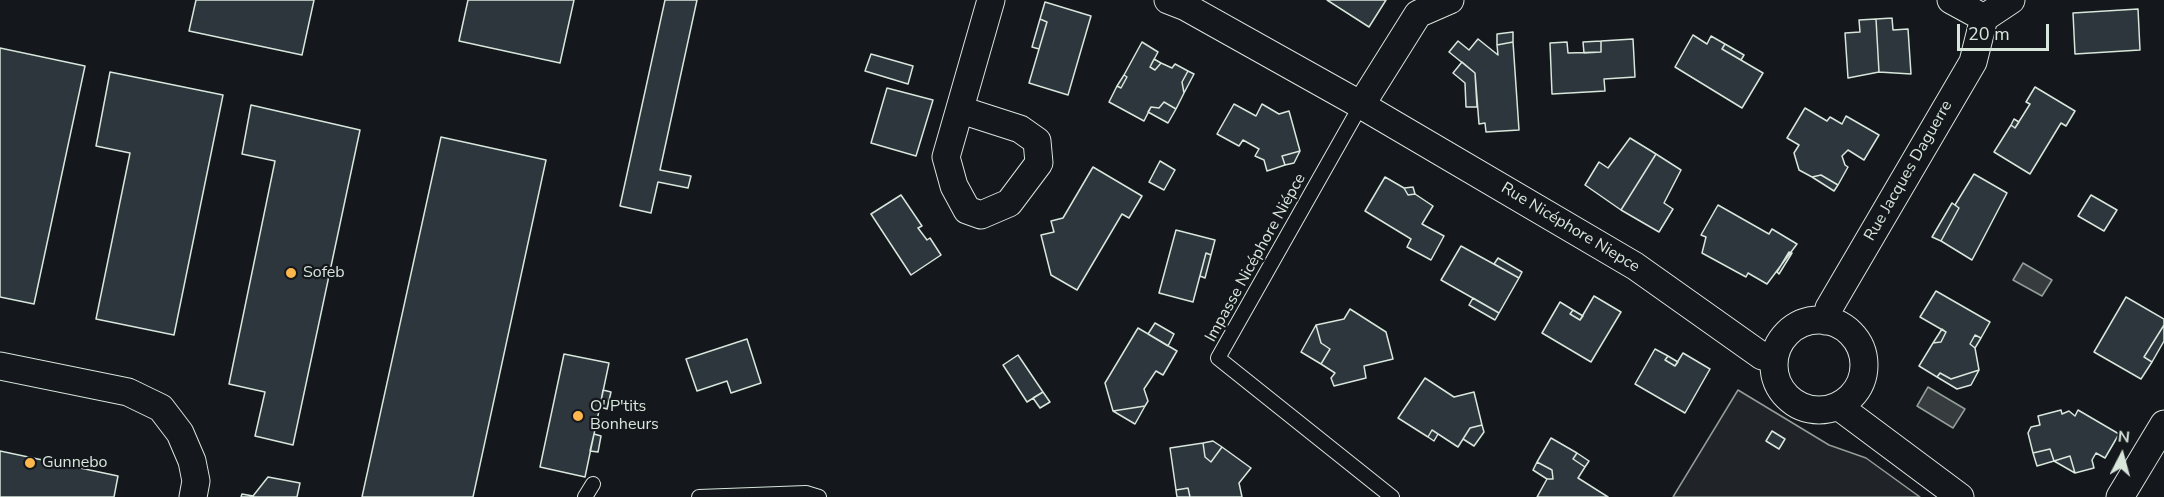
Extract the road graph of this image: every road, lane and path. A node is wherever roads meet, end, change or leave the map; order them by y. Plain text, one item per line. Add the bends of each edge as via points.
1 (991, 0) edge
2 (1168, 0) edge
3 (1450, 0) edge
4 (1951, 0) edge
5 (2011, 0) edge
6 (1984, 18) junction
7 (1361, 105) junction
8 (961, 110) dead end
9 (1826, 321) junction
10 (1774, 359) junction
11 (0, 366) edge
12 (1838, 406) junction
13 (2164, 424) edge
14 (593, 484) dead end
15 (193, 497) edge
16 (585, 497) edge
17 (699, 497) edge
18 (819, 497) edge
19 (1392, 497) edge
20 (1960, 497) edge
21 (2120, 497) edge

1 - 8 street
2 - 7 street, Rue Nicéphore Niepce
3 - 7 street via 1418,14
4 - 6 street
5 - 6 street
6 - 9 street, Rue Jacques Daguerre via 1973,62 1829,308
7 - 10 street, Rue Nicéphore Niepce via 1635,266 1762,356
7 - 19 lane, Impasse Nicéphore Niépce via 1218,358
9 - 10 street via 1798,325 1778,345
9 - 12 street via 1851,333 1863,359 1858,387
10 - 12 street via 1778,386 1786,397 1811,410
11 - 15 street via 128,392 161,408 180,433 192,461 196,481
12 - 20 street
13 - 21 street
14 - 16 lane
17 - 18 lane via 806,493

